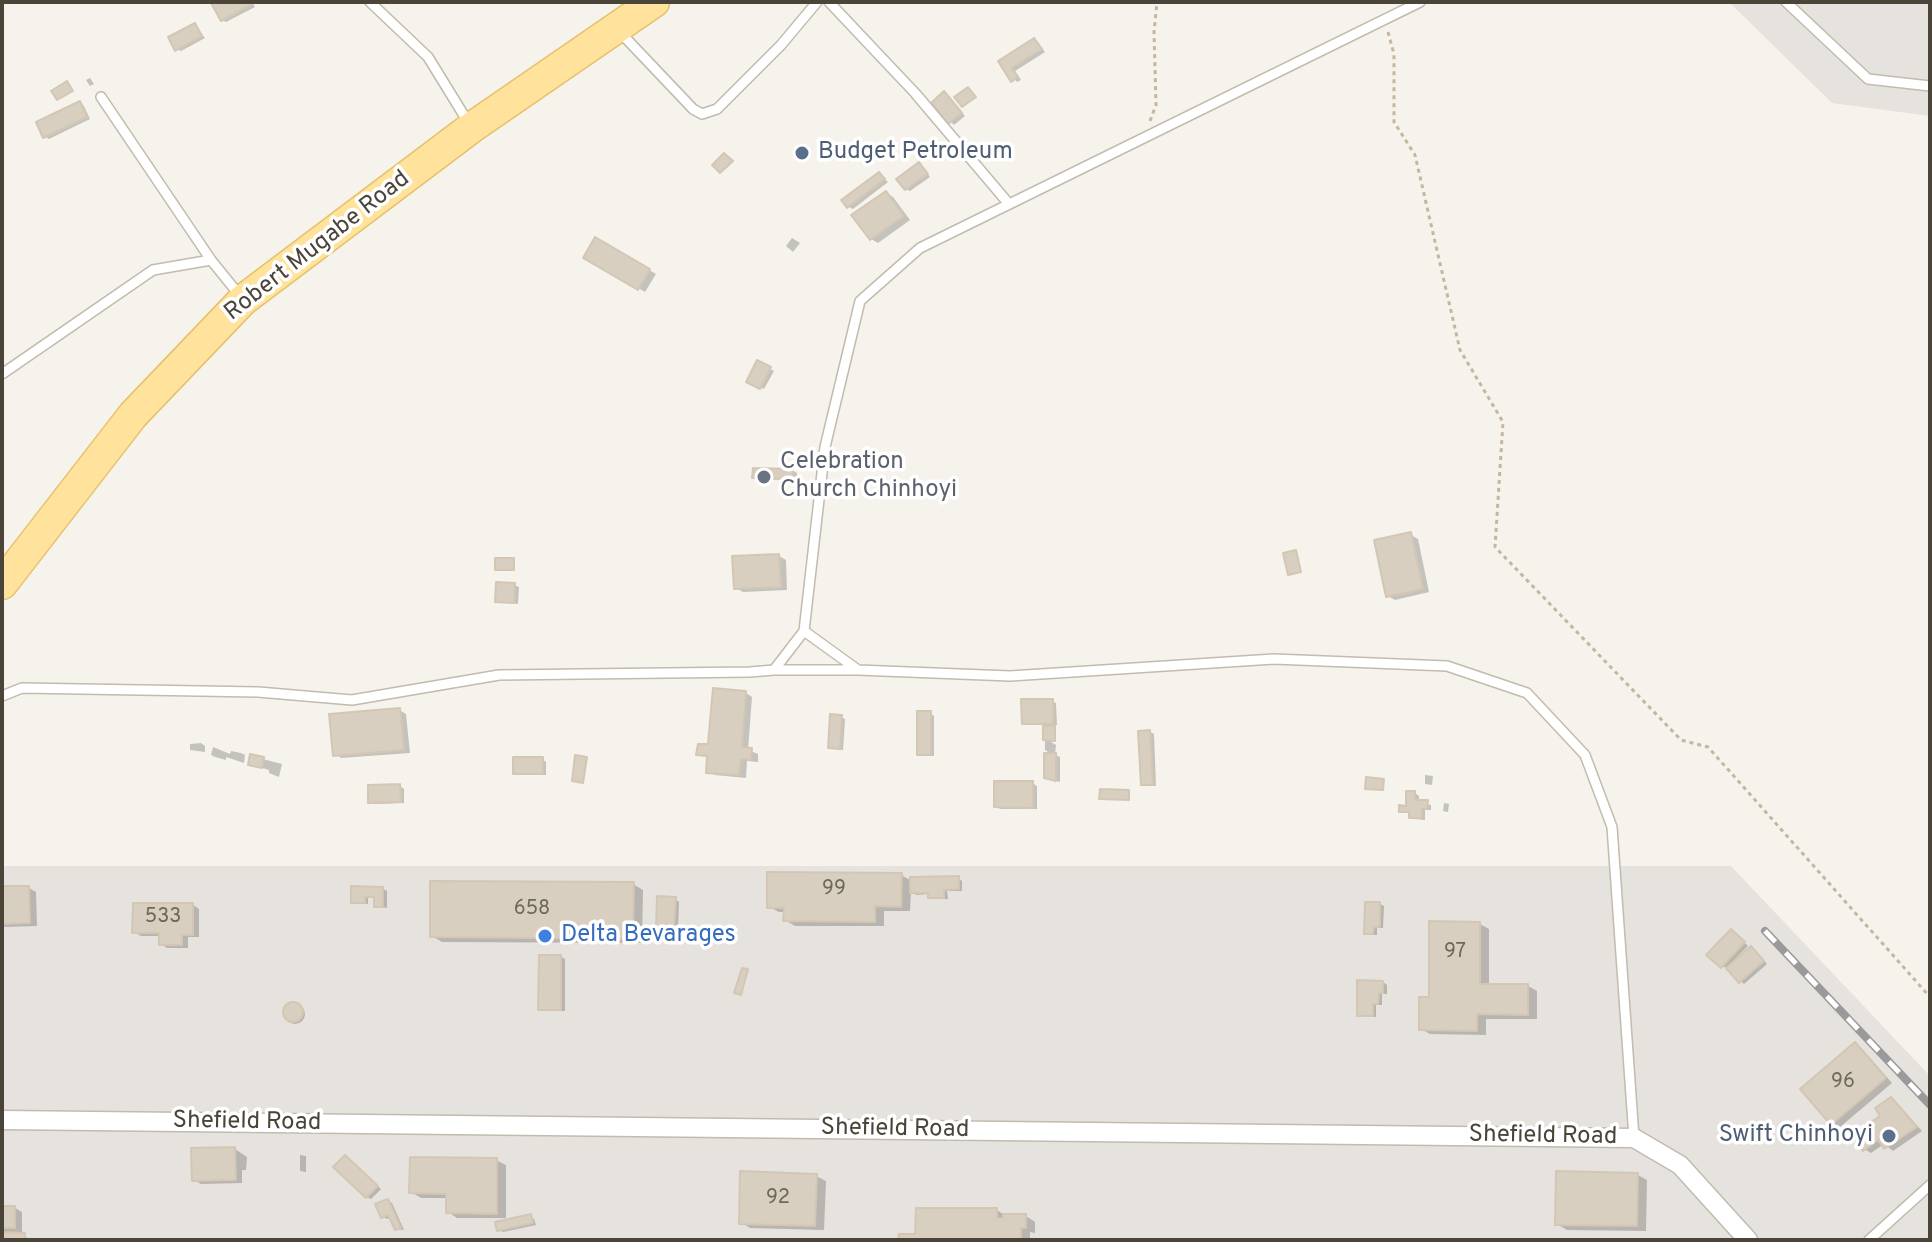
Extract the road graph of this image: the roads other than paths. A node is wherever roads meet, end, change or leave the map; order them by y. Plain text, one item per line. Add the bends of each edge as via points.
1 (370, 2) edge
2 (654, 2) edge
3 (817, 2) edge
4 (829, 2) edge
5 (1420, 2) edge
6 (1786, 2) edge
7 (617, 29) junction
8 (1930, 86) edge
9 (101, 97) dead end
10 (471, 128) junction
11 (1009, 204) junction
12 (211, 260) junction
13 (243, 300) junction
14 (2, 374) edge
15 (2, 584) edge
16 (804, 631) junction
17 (774, 670) junction
18 (858, 670) junction
19 (2, 696) edge
20 (2, 1120) edge
21 (1634, 1138) junction
22 (1930, 1185) edge
23 (1748, 1240) edge
24 (1869, 1240) edge

1 - 10 lane via 428,57
2 - 7 main road, Robert Mugabe Road
3 - 7 lane via 717,109 702,114
4 - 11 lane
5 - 11 lane
6 - 8 lane via 1868,79
7 - 10 main road, Robert Mugabe Road
9 - 12 lane
10 - 13 main road, Robert Mugabe Road
11 - 16 lane via 920,248 860,301 825,447
12 - 13 lane
12 - 14 lane via 153,270
13 - 15 main road, Robert Mugabe Road via 133,415
16 - 17 lane
16 - 18 lane
17 - 18 lane
17 - 19 lane via 499,675 352,700 258,692 22,688
18 - 21 lane via 1010,676 1274,659 1447,666 1527,693 1585,755 1612,827
20 - 21 street, Shefield Road
21 - 23 street, Shefield Road via 1680,1165
22 - 24 lane

